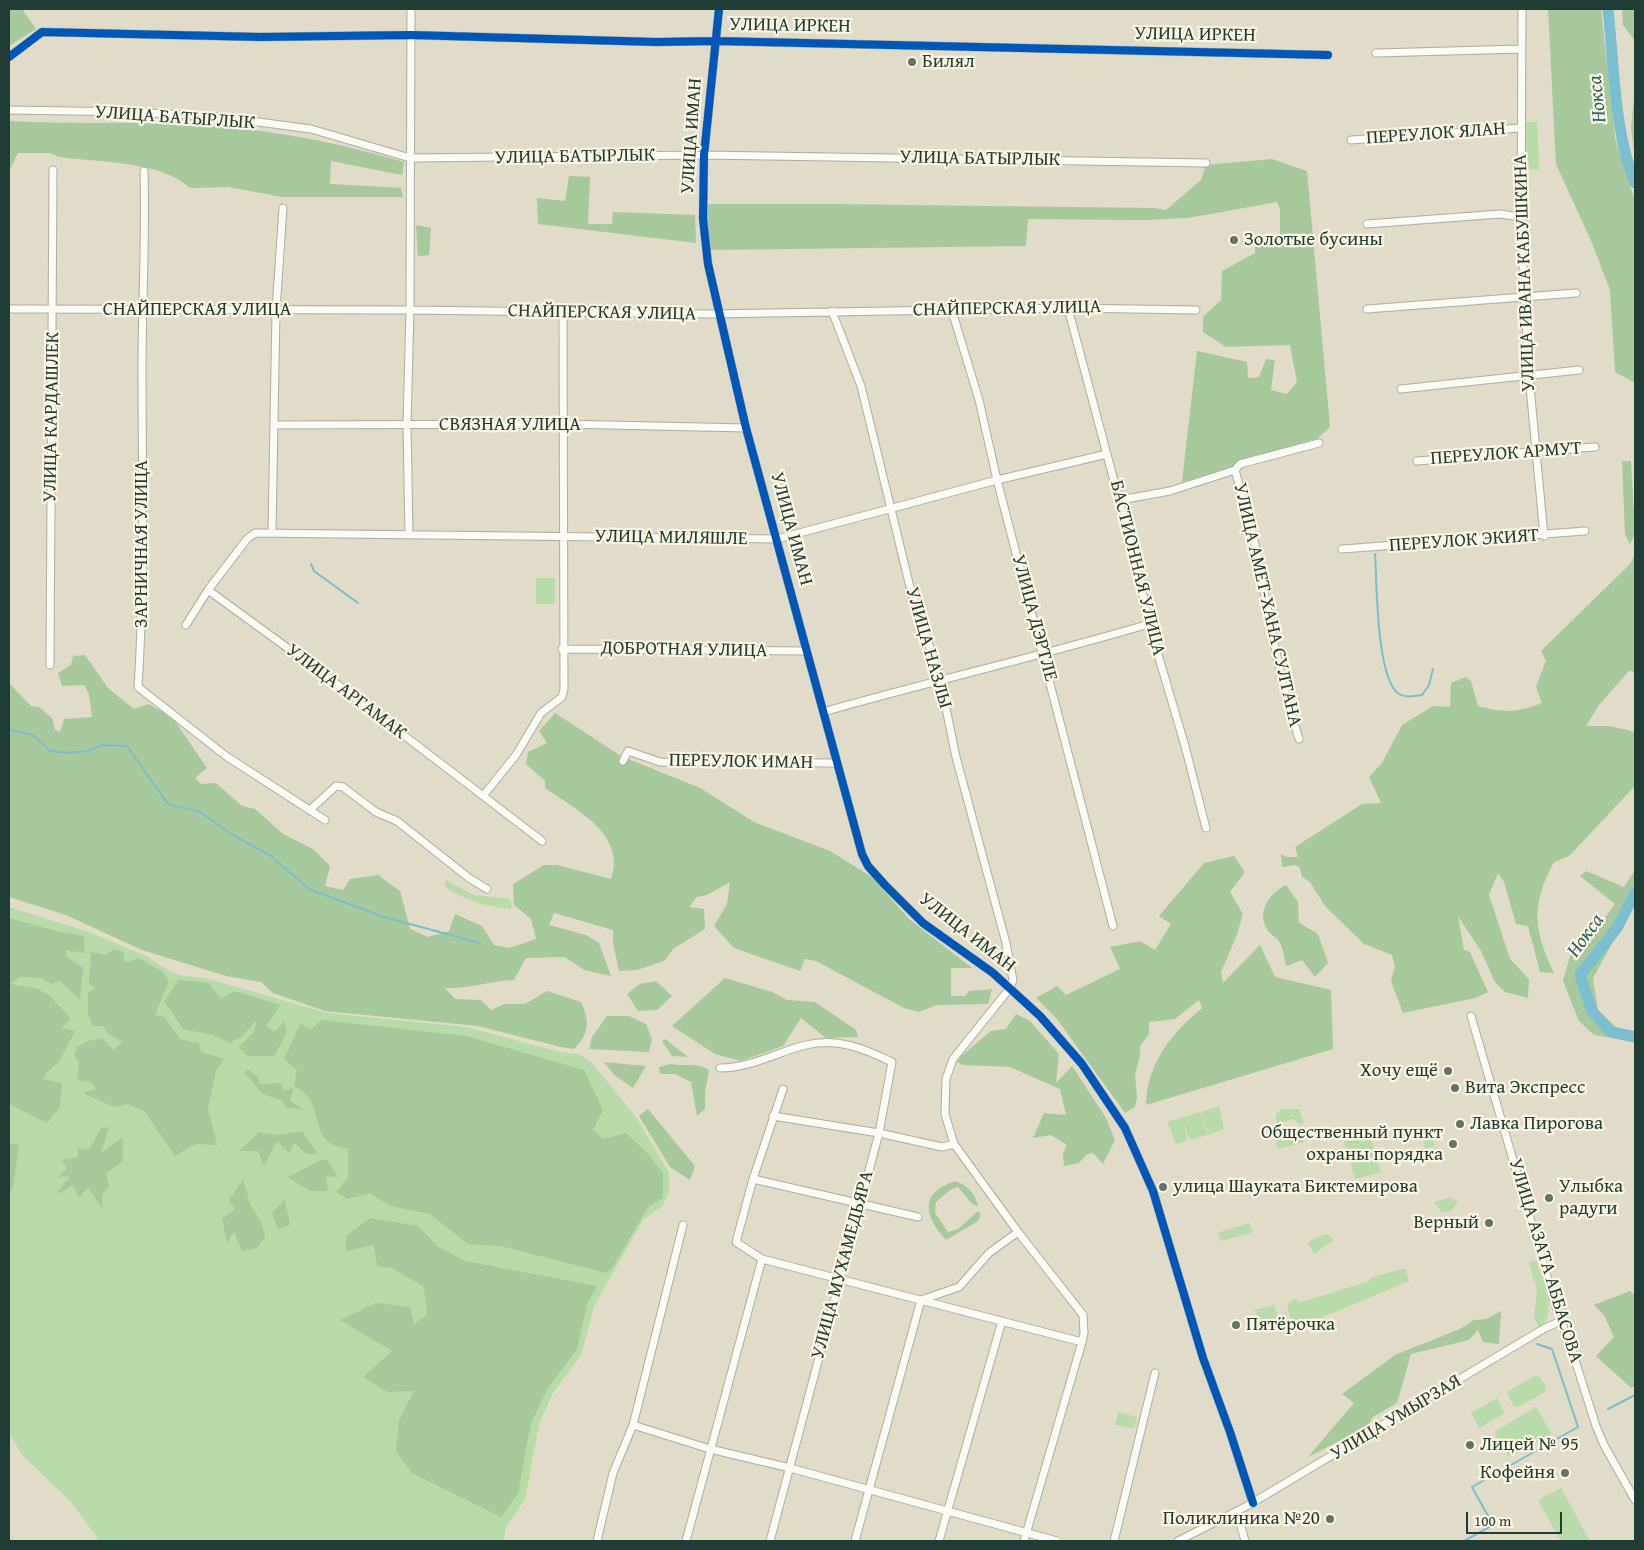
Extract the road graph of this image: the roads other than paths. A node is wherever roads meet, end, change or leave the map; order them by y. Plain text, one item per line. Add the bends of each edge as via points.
1 (411, 9) edge
2 (719, 9) edge
3 (1522, 9) edge
4 (411, 35) junction
5 (716, 41) junction
6 (1522, 49) junction
7 (1376, 53) dead end
8 (1328, 55) dead end
9 (9, 57) edge
10 (9, 110) edge
11 (1520, 128) junction
12 (1352, 140) dead end
13 (704, 155) junction
14 (410, 158) junction
15 (1206, 163) dead end
16 (53, 170) dead end
17 (144, 171) dead end
18 (283, 208) dead end
19 (1520, 217) junction
20 (1367, 224) dead end
21 (1576, 293) dead end
22 (1525, 297) junction
23 (1068, 308) junction
24 (9, 309) edge
25 (1367, 309) dead end
26 (54, 310) junction
27 (142, 310) junction
28 (276, 310) junction
29 (410, 310) junction
30 (1196, 310) dead end
31 (832, 311) junction
32 (952, 311) junction
33 (563, 314) junction
34 (721, 314) junction
35 (1579, 370) dead end
36 (1528, 376) junction
37 (1401, 389) dead end
38 (562, 424) junction
39 (274, 425) junction
40 (407, 425) junction
41 (746, 428) junction
42 (1319, 443) dead end
43 (1595, 447) dead end
44 (1535, 453) junction
45 (1107, 454) junction
46 (1417, 461) dead end
47 (1235, 470) junction
48 (997, 480) junction
49 (1120, 500) junction
50 (890, 508) junction
51 (272, 532) junction
52 (1585, 532) dead end
53 (409, 535) junction
54 (1544, 536) junction
55 (562, 537) junction
56 (777, 539) junction
57 (1342, 549) dead end
58 (208, 590) junction
59 (1149, 624) junction
60 (186, 625) dead end
61 (562, 649) junction
62 (806, 651) junction
63 (1043, 655) junction
64 (50, 665) dead end
65 (940, 679) junction
66 (823, 712) junction
67 (1299, 739) dead end
68 (622, 761) dead end
69 (837, 763) junction
70 (483, 796) junction
71 (311, 809) junction
72 (325, 820) dead end
73 (1206, 828) dead end
74 (542, 840) dead end
75 (487, 889) dead end
76 (1113, 926) dead end
77 (1010, 988) junction
78 (1471, 1016) dead end
79 (720, 1068) dead end
80 (784, 1089) dead end
81 (773, 1116) junction
82 (879, 1132) junction
83 (954, 1144) junction
84 (753, 1179) junction
85 (859, 1203) junction
86 (918, 1217) dead end
87 (683, 1225) dead end
88 (1018, 1232) junction
89 (762, 1259) junction
90 (839, 1279) junction
91 (921, 1300) junction
92 (1002, 1321) junction
93 (1561, 1321) junction
94 (1082, 1342) junction
95 (1155, 1373) dead end
96 (633, 1425) junction
97 (710, 1449) junction
98 (790, 1468) junction
99 (869, 1491) junction
100 (1635, 1500) edge
101 (1253, 1503) junction
102 (947, 1512) junction
103 (1234, 1513) junction
104 (1025, 1538) edge
105 (1186, 1540) edge
106 (598, 1541) edge
107 (686, 1541) edge
108 (770, 1541) edge
109 (855, 1541) edge
110 (939, 1541) edge
111 (1057, 1541) edge
112 (1114, 1541) edge
113 (1178, 1541) edge
114 (1245, 1541) edge

1 - 4 street
2 - 5 street, УЛИЦА ИМАН
3 - 6 street, УЛИЦА ИВАНА КАБУШКИНА
4 - 5 street, УЛИЦА ИРКЕН
4 - 9 street, УЛИЦА ИРКЕН via 262,37 42,32
4 - 14 street
5 - 8 street, УЛИЦА ИРКЕН
5 - 13 street, УЛИЦА ИМАН
6 - 7 street
6 - 11 street, УЛИЦА ИВАНА КАБУШКИНА
10 - 14 street, УЛИЦА БАТЫРЛЫК via 221,117 311,129
11 - 12 street, ПЕРЕУЛОК ЯЛАН
11 - 19 street, УЛИЦА ИВАНА КАБУШКИНА
13 - 14 street, УЛИЦА БАТЫРЛЫК
13 - 15 street, УЛИЦА БАТЫРЛЫК
13 - 34 street, УЛИЦА ИМАН via 706,248
14 - 29 street
16 - 26 street, УЛИЦА КАРДАШЛЕК
17 - 27 street, ЗАРНИЧНАЯ УЛИЦА via 146,219
18 - 28 street
19 - 20 street via 1500,214
19 - 22 street, УЛИЦА ИВАНА КАБУШКИНА
21 - 22 street
22 - 25 street
22 - 36 street, УЛИЦА ИВАНА КАБУШКИНА
23 - 30 street, СНАЙПЕРСКАЯ УЛИЦА
23 - 32 street, СНАЙПЕРСКАЯ УЛИЦА
23 - 45 street, БАСТИОННАЯ УЛИЦА
24 - 26 street, СНАЙПЕРСКАЯ УЛИЦА
26 - 27 street, СНАЙПЕРСКАЯ УЛИЦА
26 - 64 street, УЛИЦА КАРДАШЛЕК
27 - 28 street, СНАЙПЕРСКАЯ УЛИЦА
27 - 71 street, ЗАРНИЧНАЯ УЛИЦА via 142,623 138,687 226,756
28 - 29 street, СНАЙПЕРСКАЯ УЛИЦА
28 - 39 street
29 - 33 street, СНАЙПЕРСКАЯ УЛИЦА
29 - 40 street
31 - 32 street, СНАЙПЕРСКАЯ УЛИЦА
31 - 34 street, СНАЙПЕРСКАЯ УЛИЦА
31 - 50 street, УЛИЦА НАЗЛЫ via 861,386
32 - 48 street, УЛИЦА ДЭРТЛЕ via 980,400
33 - 34 street, СНАЙПЕРСКАЯ УЛИЦА
33 - 38 street
34 - 41 street, УЛИЦА ИМАН
35 - 36 street
36 - 37 street
36 - 44 street, УЛИЦА ИВАНА КАБУШКИНА
38 - 40 street, СВЯЗНАЯ УЛИЦА
38 - 41 street, СВЯЗНАЯ УЛИЦА
38 - 55 street
39 - 40 street, СВЯЗНАЯ УЛИЦА
39 - 51 street
40 - 53 street
41 - 56 street, УЛИЦА ИМАН
42 - 47 street, УЛИЦА АМЕТ-ХАНА СУЛТАНА via 1240,464
43 - 44 street, ПЕРЕУЛОК АРМУТ
44 - 46 street, ПЕРЕУЛОК АРМУТ
44 - 54 street, УЛИЦА ИВАНА КАБУШКИНА
45 - 48 street, УЛИЦА МИЛЯШЛЕ
45 - 49 street, БАСТИОННАЯ УЛИЦА
47 - 49 street, УЛИЦА АМЕТ-ХАНА СУЛТАНА via 1170,491
47 - 67 street, УЛИЦА АМЕТ-ХАНА СУЛТАНА via 1254,540 1282,682
48 - 50 street, УЛИЦА МИЛЯШЛЕ
48 - 63 street, УЛИЦА ДЭРТЛЕ
49 - 59 street, БАСТИОННАЯ УЛИЦА
50 - 56 street, УЛИЦА МИЛЯШЛЕ
50 - 65 street, УЛИЦА НАЗЛЫ via 910,587
51 - 53 street, УЛИЦА МИЛЯШЛЕ
51 - 58 street, УЛИЦА МИЛЯШЛЕ via 255,533 247,539
52 - 54 street, ПЕРЕУЛОК ЭКИЯТ
53 - 55 street, УЛИЦА МИЛЯШЛЕ
54 - 57 street, ПЕРЕУЛОК ЭКИЯТ
55 - 56 street, УЛИЦА МИЛЯШЛЕ
55 - 61 street
56 - 62 street, УЛИЦА ИМАН
58 - 60 street
58 - 70 street, УЛИЦА АРГАМАК
59 - 63 street
59 - 73 street, БАСТИОННАЯ УЛИЦА
61 - 62 street, ДОБРОТНАЯ УЛИЦА
61 - 70 street via 562,697 541,713 516,755
62 - 66 street, УЛИЦА ИМАН
63 - 65 street
63 - 76 street, УЛИЦА ДЭРТЛЕ
65 - 66 street
65 - 77 street, УЛИЦА НАЗЛЫ via 956,757 1006,943 1013,980
66 - 69 street, УЛИЦА ИМАН
68 - 69 street, ПЕРЕУЛОК ИМАН via 628,751 660,762
69 - 77 street, УЛИЦА ИМАН via 868,866 923,923
70 - 74 street, УЛИЦА АРГАМАК
71 - 72 street, ЗАРНИЧНАЯ УЛИЦА
71 - 75 street via 336,786 343,787 376,812 397,820
77 - 83 street via 953,1059 947,1073 945,1114
77 - 101 street, УЛИЦА ИМАН via 1064,1042 1126,1128 1153,1191 1203,1358
78 - 93 street, УЛИЦА АЗАТА АББАСОВА
79 - 82 street, УЛИЦА МУХАМЕДЬЯРА via 739,1068 807,1044 859,1047 892,1062
80 - 81 street
81 - 82 street
81 - 84 street
82 - 83 street via 942,1147
82 - 85 street, УЛИЦА МУХАМЕДЬЯРА
83 - 88 street
84 - 85 street
84 - 89 street via 736,1242
85 - 86 street
85 - 90 street, УЛИЦА МУХАМЕДЬЯРА
87 - 96 street
88 - 91 street via 990,1253 958,1286
88 - 94 street via 1083,1315
89 - 90 street
89 - 97 street
90 - 91 street
90 - 98 street, УЛИЦА МУХАМЕДЬЯРА
91 - 92 street
91 - 99 street
92 - 94 street
92 - 102 street
93 - 100 street, УЛИЦА АЗАТА АББАСОВА via 1599,1435
93 - 101 street, УЛИЦА УМЫРЗАЯ
94 - 104 street
95 - 112 street
96 - 97 street
96 - 106 street via 613,1473
97 - 98 street
97 - 107 street
98 - 99 street
98 - 108 street, УЛИЦА МУХАМЕДЬЯРА
99 - 102 street
99 - 109 street
101 - 103 street, УЛИЦА УМЫРЗАЯ
102 - 104 street
102 - 110 street
103 - 105 street
103 - 114 street
104 - 111 street
105 - 113 street

